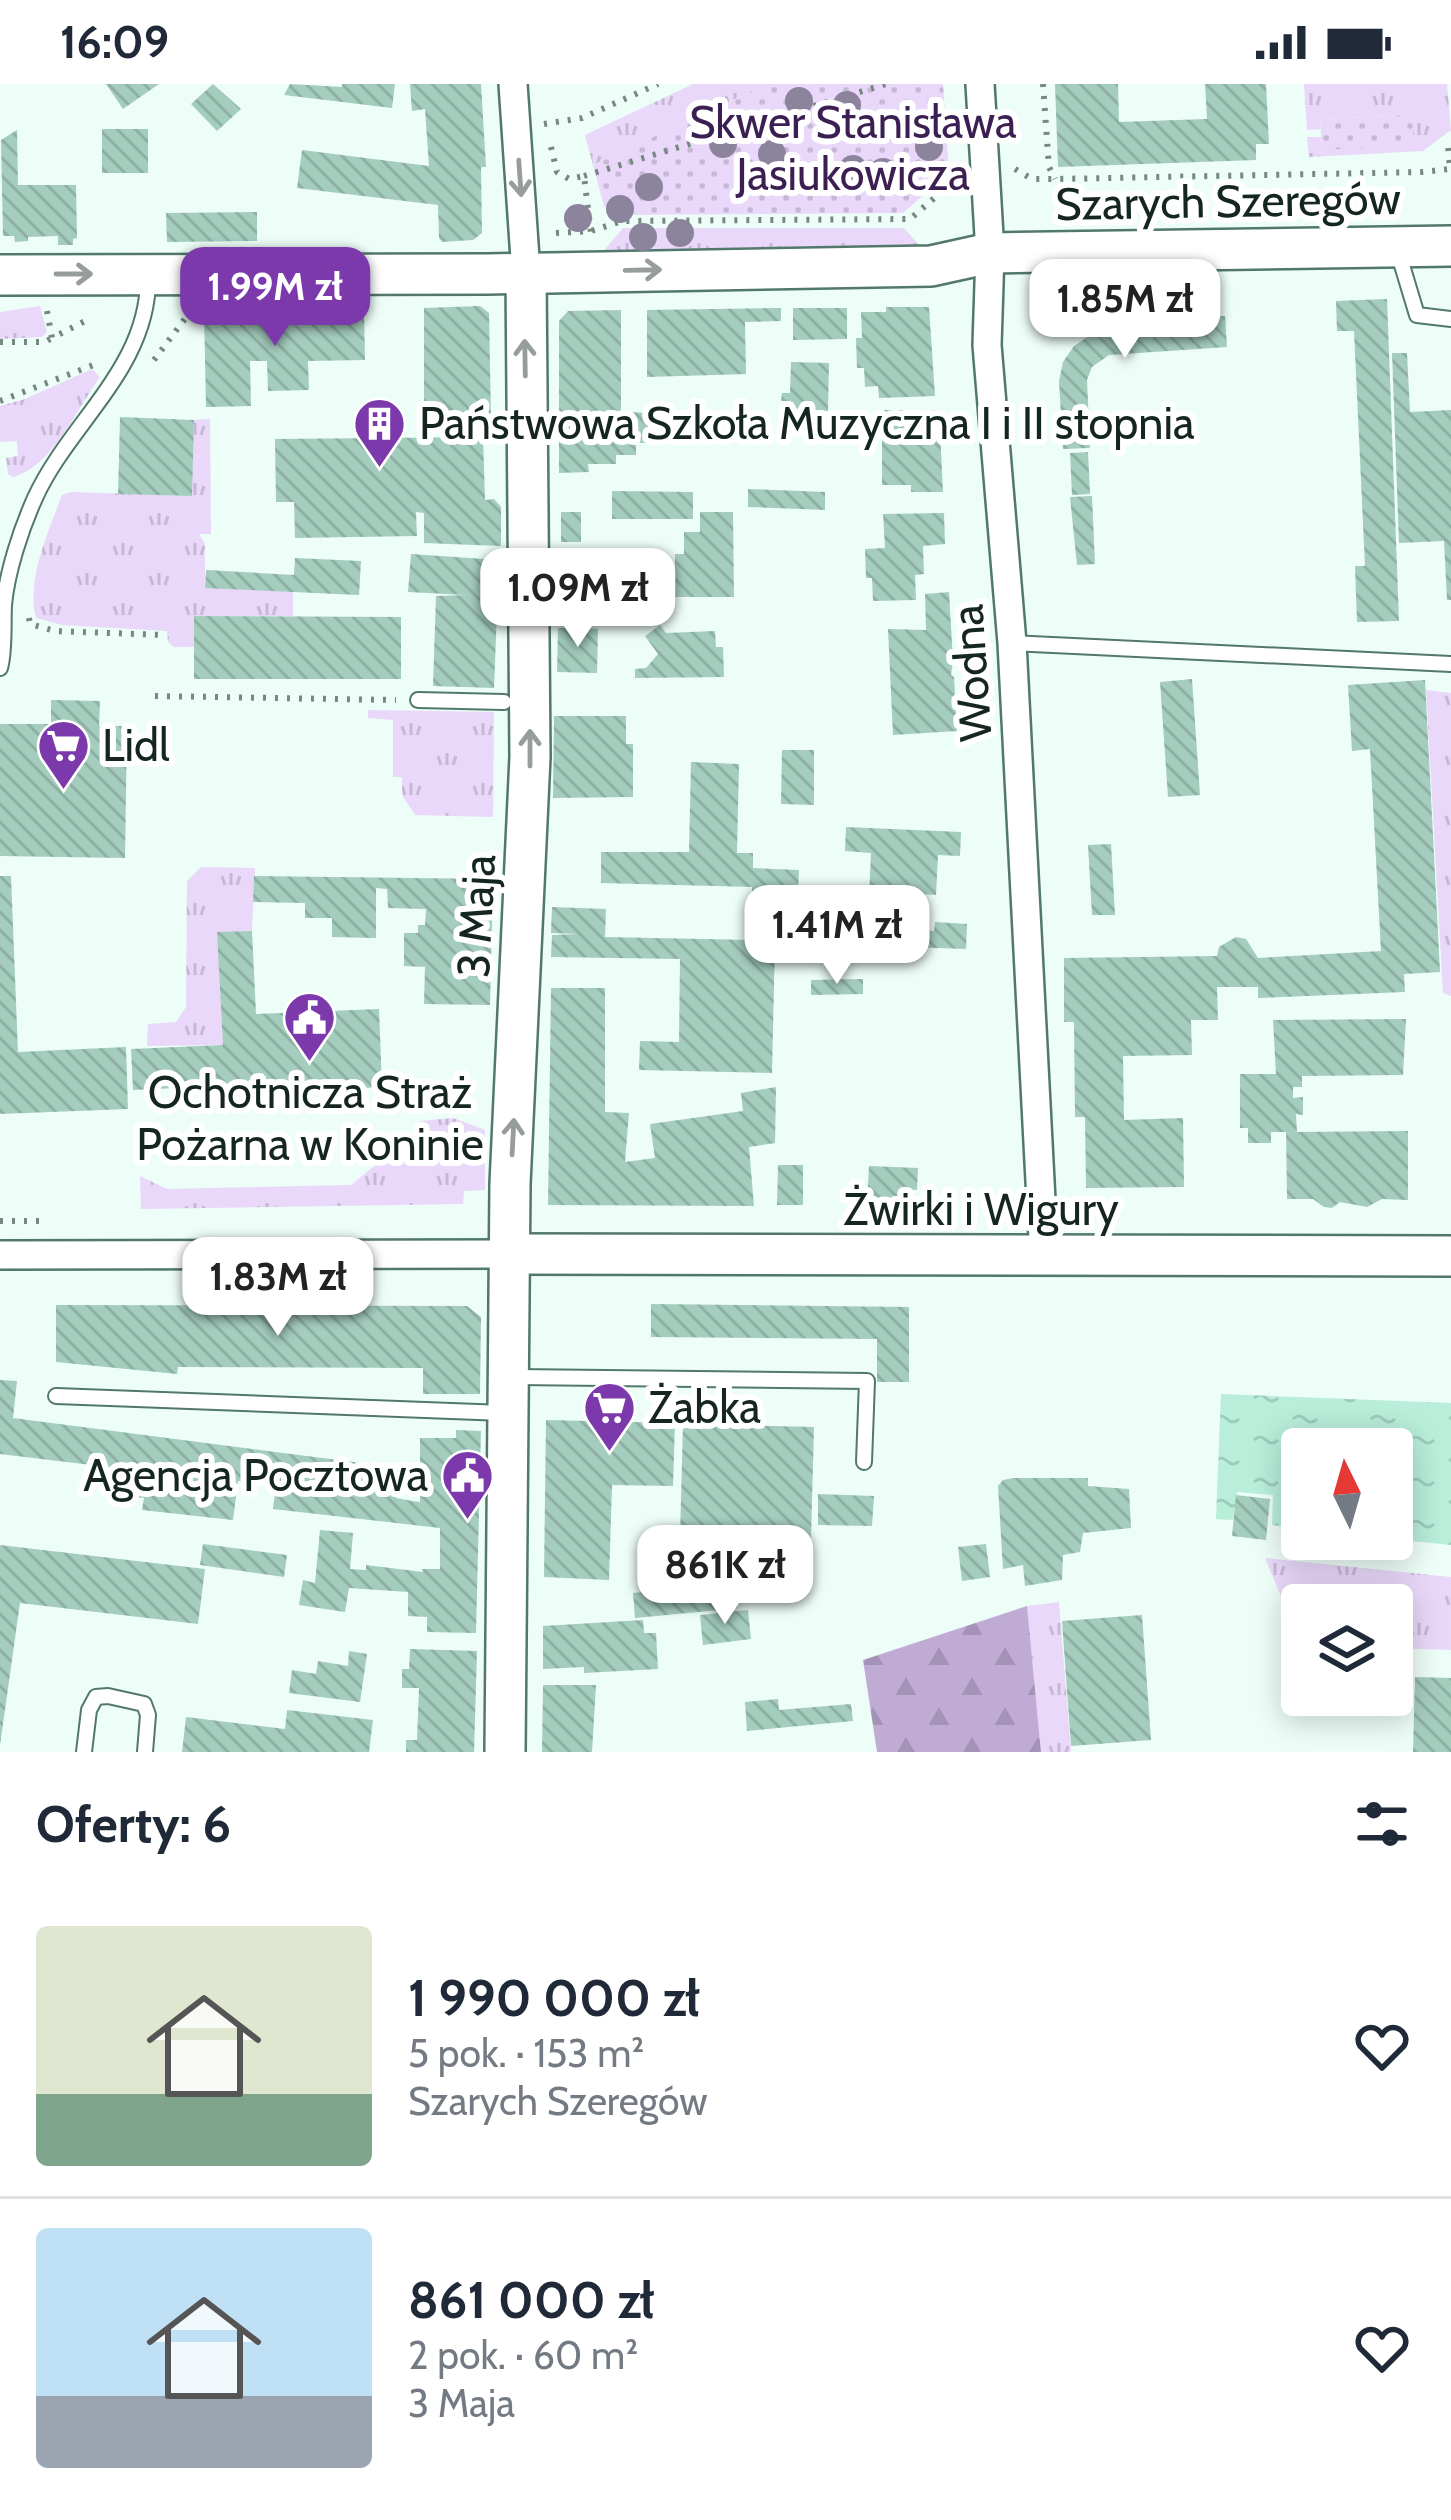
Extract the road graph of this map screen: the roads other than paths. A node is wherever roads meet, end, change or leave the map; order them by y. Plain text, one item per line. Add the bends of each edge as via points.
1 (513, 84) edge
2 (980, 84) edge
3 (1451, 246) edge
4 (1396, 247) junction
5 (990, 253) junction
6 (526, 273) junction
7 (148, 274) junction
8 (0, 275) edge
9 (1451, 319) edge
10 (1012, 643) junction
11 (1451, 664) edge
12 (0, 668) edge
13 (418, 700) road end
14 (504, 702) dead end
15 (510, 1254) junction
16 (0, 1255) edge
17 (1451, 1256) edge
18 (1044, 1258) junction
19 (509, 1395) junction
20 (56, 1396) dead end
21 (864, 1462) dead end
22 (84, 1752) edge
23 (145, 1752) edge
24 (505, 1752) edge

1 -> 6 street, 3 Maja
2 - 5 street, Wodna
3 - 4 street, Szarych Szeregów
4 - 5 street, Szarych Szeregów
4 - 9 lane via 1417,315
6 -> 5 street, Szarych Szeregów via 931,266
5 - 10 street, Wodna via 987,345
6 - 7 street, Szarych Szeregów
15 -> 6 street, 3 Maja via 530,757
8 -> 7 street, Szarych Szeregów
7 - 12 lane via 148,306 116,378 35,497 4,599
10 - 11 lane
10 - 18 street, Wodna
13 - 14 lane
15 - 16 street
15 - 18 street, Żwirki i Wigury
15 - 19 street, 3 Maja
17 - 18 street, Żwirki i Wigury
19 - 20 lane
19 - 21 lane via 867,1381
19 - 24 street, 3 Maja
22 - 23 lane via 89,1710 96,1697 109,1696 144,1704

